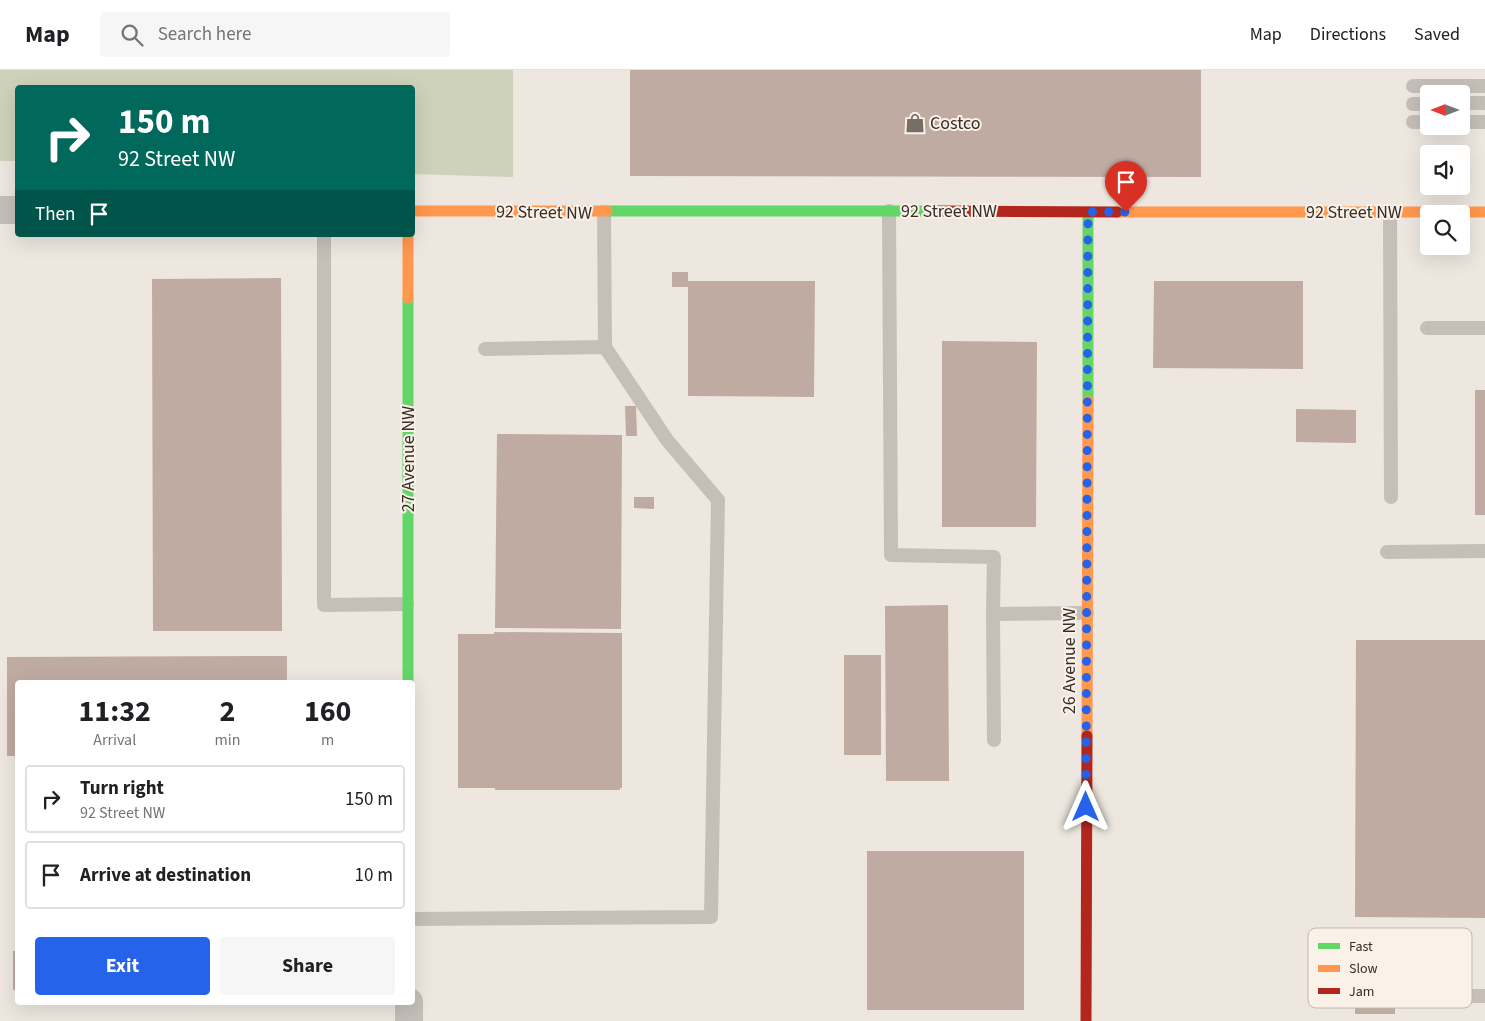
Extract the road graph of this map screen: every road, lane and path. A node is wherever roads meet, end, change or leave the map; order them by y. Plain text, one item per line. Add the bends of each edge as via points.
1 (1413, 86) dead end
2 (1485, 86) edge
3 (1470, 103) edge
4 (1485, 103) edge
5 (1413, 104) dead end
6 (1420, 104) edge
7 (1413, 122) dead end
8 (1420, 122) edge
9 (1470, 122) edge
10 (1485, 122) edge
11 (0, 210) edge
12 (15, 210) edge
13 (415, 211) edge
14 (889, 211) junction
15 (604, 212) junction
16 (1088, 212) junction
17 (1390, 212) junction
18 (1485, 212) edge
19 (324, 237) edge
20 (408, 237) edge
21 (1427, 328) dead end
22 (1485, 328) edge
23 (605, 347) junction
24 (486, 348) dead end
25 (1391, 497) dead end
26 (1485, 551) edge
27 (1387, 552) dead end
28 (407, 604) junction
29 (1086, 613) junction
30 (994, 614) junction
31 (408, 680) edge
32 (994, 740) dead end
33 (415, 918) edge
34 (1472, 996) edge
35 (1485, 996) edge
36 (409, 1005) edge
37 (409, 1021) edge
38 (1086, 1021) edge

1 - 2 lane
3 - 4 lane
5 - 6 lane
7 - 8 lane
9 - 10 lane
11 - 12 street
13 - 15 street, 92 Street NW
14 - 15 street, 92 Street NW
14 - 16 street, 92 Street NW
14 - 30 lane via 890,555 994,557
15 - 23 lane
16 - 17 street, 92 Street NW
16 - 29 street, 26 Avenue NW
17 - 18 street, 92 Street NW
17 - 25 lane
19 - 28 lane via 324,605
20 - 28 street, 27 Avenue NW
21 - 22 lane
23 - 24 lane
23 - 33 lane via 667,440 718,500 711,917
26 - 27 lane
28 - 31 street, 27 Avenue NW
29 - 30 lane
29 - 38 street, 26 Avenue NW
30 - 32 lane
34 - 35 lane
36 - 37 street

